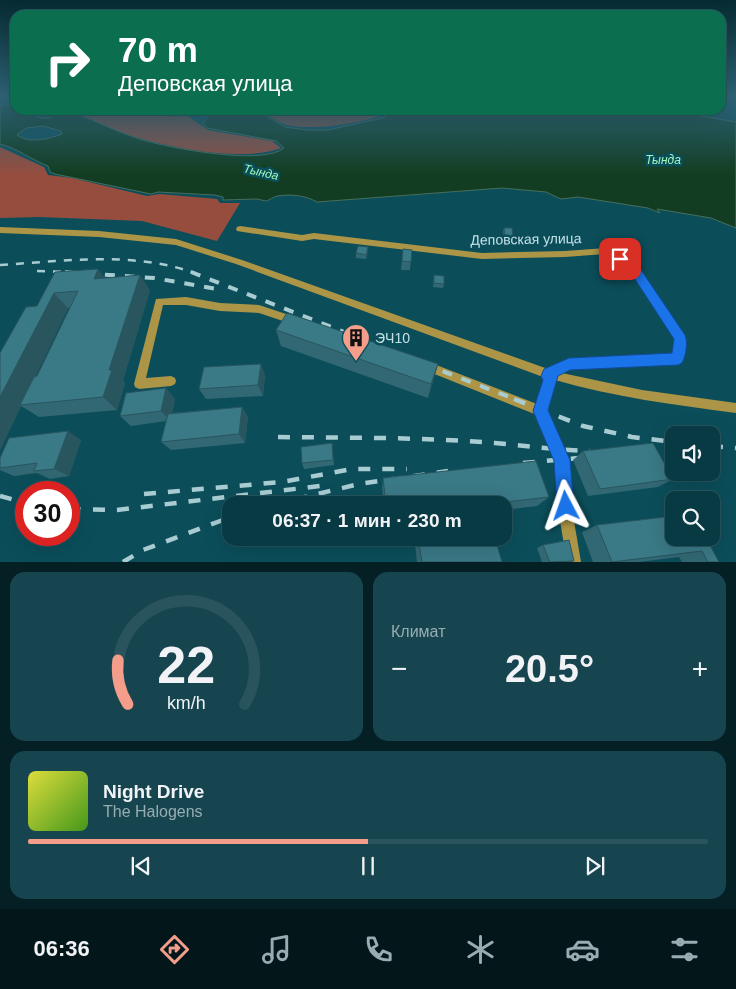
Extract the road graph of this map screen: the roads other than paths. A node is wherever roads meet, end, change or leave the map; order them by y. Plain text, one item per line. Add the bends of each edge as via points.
1 (240, 229) dead end
2 (0, 230) edge
3 (309, 326) edge
4 (412, 361) edge
5 (549, 374) junction
6 (171, 381) dead end
7 (736, 408) edge
8 (541, 411) junction
9 (574, 562) edge

1 - 5 street, Деповская улица via 482,256 606,251 633,267 680,339 678,359 569,364
2 - 5 street via 99,234 176,242
3 - 6 street via 259,309 186,301 160,302 139,384
4 - 8 street
5 - 7 street via 591,386
5 - 8 street
8 - 9 street via 562,460

